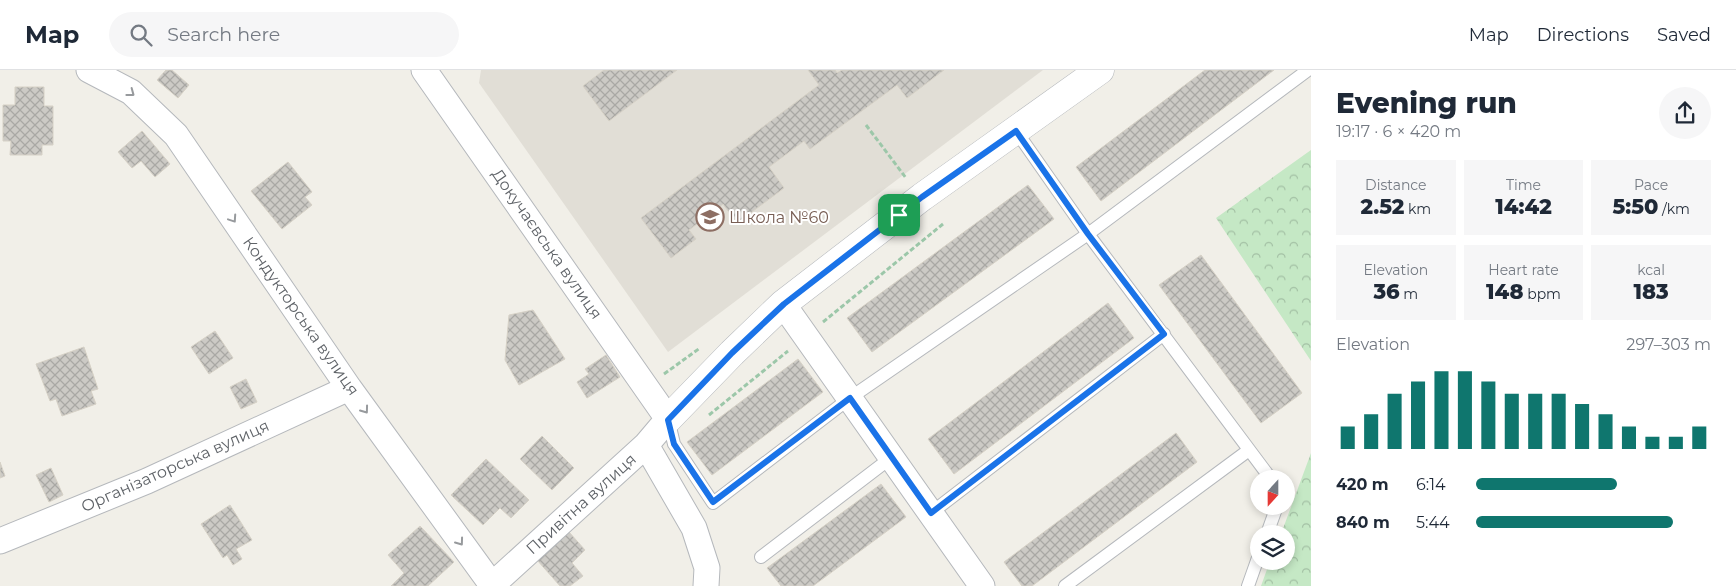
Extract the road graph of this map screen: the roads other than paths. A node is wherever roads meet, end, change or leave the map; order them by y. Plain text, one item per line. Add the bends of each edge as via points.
1 (89, 70) edge
2 (424, 70) edge
3 (1100, 70) edge
4 (1308, 70) edge
5 (1016, 131) junction
6 (1088, 234) junction
7 (784, 304) junction
8 (1164, 334) junction
9 (350, 388) junction
10 (850, 398) junction
11 (668, 420) junction
12 (646, 445) junction
13 (1250, 450) junction
14 (892, 457) junction
15 (1264, 470) edge
16 (931, 513) junction
17 (0, 541) edge
18 (761, 557) dead end
19 (1254, 570) edge
20 (491, 586) edge
21 (706, 586) edge
22 (982, 586) edge
23 (1065, 586) edge
24 (1248, 586) edge

1 -> 9 street, Кондукторська вулиця via 131,92 176,135
2 - 11 street, Докучаєвська вулиця
3 - 5 street
4 - 6 lane
5 - 6 lane
5 - 7 street via 922,197
6 - 8 lane
6 - 10 lane
7 - 10 street
7 - 11 street
8 - 13 lane
8 - 16 lane
9 - 17 street, Організаторська вулиця via 147,481
9 -> 20 street, Кондукторська вулиця
10 - 11 lane via 713,502 674,444
10 - 14 street
11 - 12 street, Привітна вулиця
12 - 20 street, Привітна вулиця
12 - 21 street via 694,528 707,568
13 - 15 lane
13 - 23 lane
14 - 16 street
14 - 18 lane
16 - 22 street
19 - 24 lane

